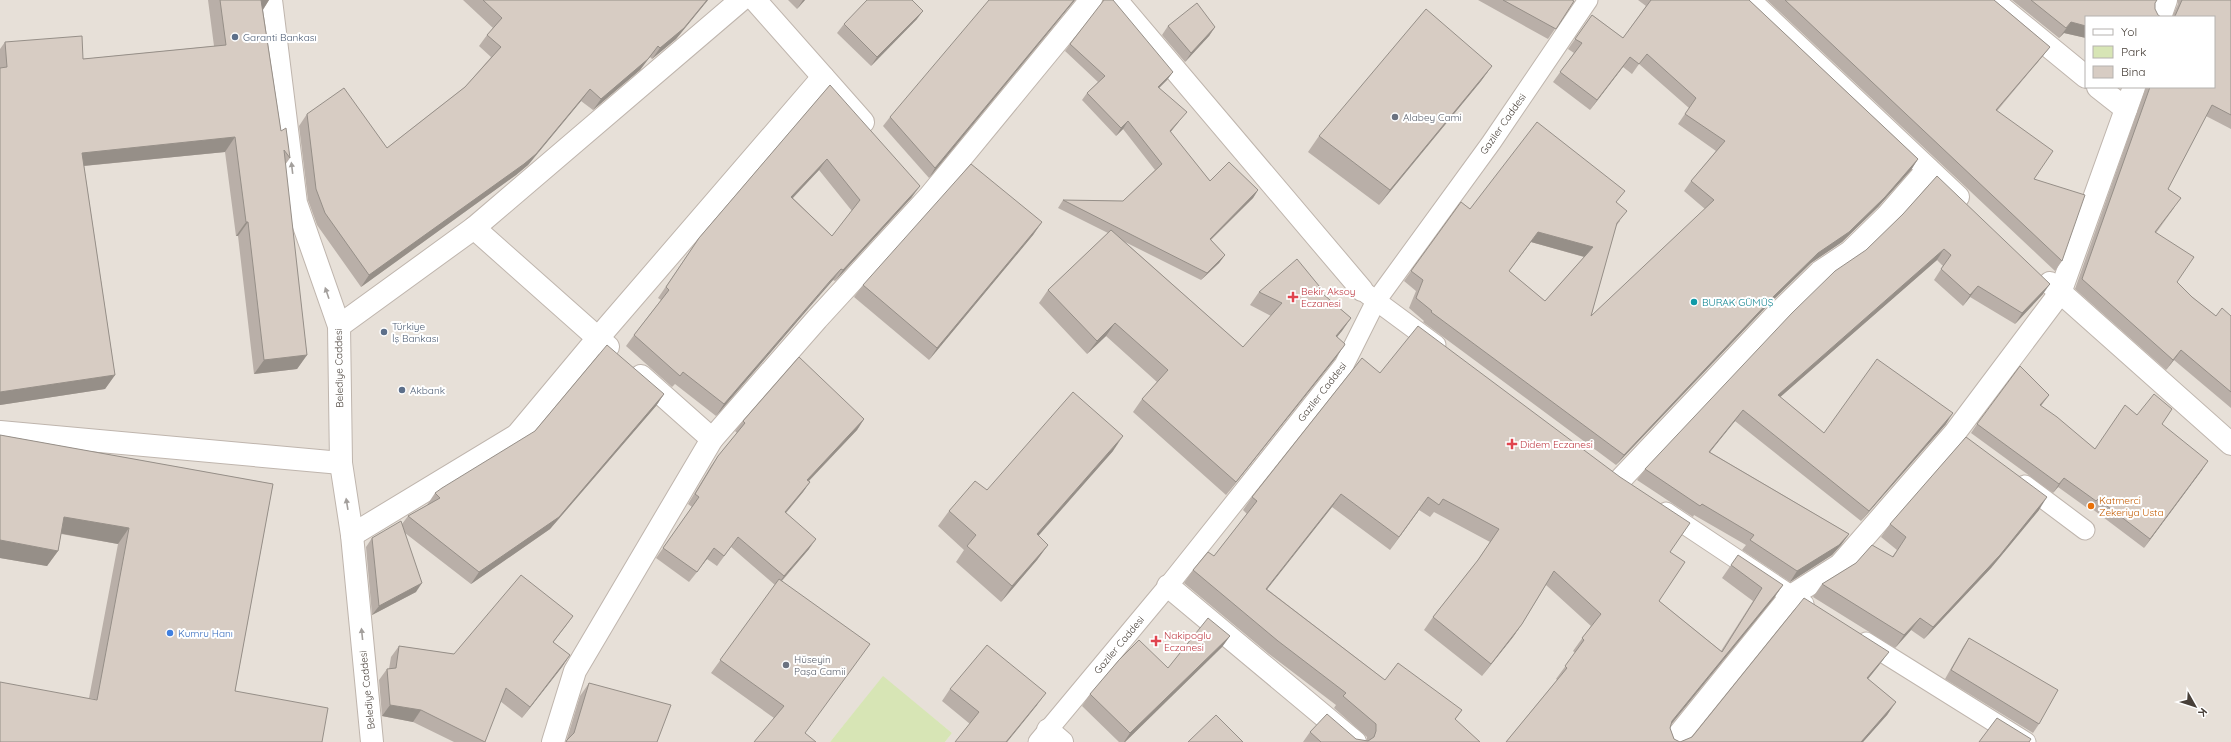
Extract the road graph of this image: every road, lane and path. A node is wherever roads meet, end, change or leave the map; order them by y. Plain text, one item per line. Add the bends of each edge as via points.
1 (271, 0) edge
2 (741, 0) edge
3 (755, 0) edge
4 (1091, 0) edge
5 (1116, 0) edge
6 (1588, 0) edge
7 (1749, 0) edge
8 (1992, 0) edge
9 (2166, 0) edge
10 (2160, 16) edge
11 (823, 76) junction
12 (2085, 76) edge
13 (2099, 88) edge
14 (2134, 88) edge
15 (2126, 109) junction
16 (874, 135) edge
17 (1928, 169) junction
18 (1974, 212) edge
19 (474, 228) junction
20 (2038, 272) edge
21 (2060, 293) junction
22 (1369, 296) junction
23 (339, 326) junction
24 (598, 338) junction
25 (1453, 358) edge
26 (0, 432) edge
27 (712, 439) junction
28 (2231, 444) edge
29 (341, 463) junction
30 (2010, 475) edge
31 (1619, 481) edge
32 (1652, 503) edge
33 (2085, 530) dead end
34 (352, 535) junction
35 (1168, 586) junction
36 (1791, 596) junction
37 (1818, 613) edge
38 (1851, 634) edge
39 (1049, 738) edge
40 (372, 742) edge
41 (552, 742) edge
42 (1355, 742) edge
43 (1673, 742) edge
44 (2026, 742) edge

23 -> 1 street, Belediye Caddesi via 296,203
2 - 19 street
3 - 11 street
4 - 27 street via 922,189 817,319
5 - 22 street
6 - 22 street, Gaziler Caddesi via 1490,143
7 - 17 street
8 - 12 street
9 - 10 street
11 - 16 street
11 - 24 street
13 - 15 street
14 - 15 street
15 - 21 street
17 - 18 street
17 - 31 street via 1887,216 1850,252 1820,272 1776,315
19 - 23 street
19 - 24 street
20 - 21 street
21 - 28 street
21 - 36 street via 1960,438 1840,565
22 - 25 street
22 - 35 street, Gaziler Caddesi via 1344,365
23 - 29 street, Belediye Caddesi
24 - 27 street
24 - 34 street via 517,435
26 - 29 street
27 - 41 street via 575,671
34 -> 29 street, Belediye Caddesi
30 - 33 street
32 - 36 street
40 -> 34 street, Belediye Caddesi
35 - 39 street, Gaziler Caddesi
35 - 42 street
36 - 37 street
36 - 43 street
38 - 44 street

